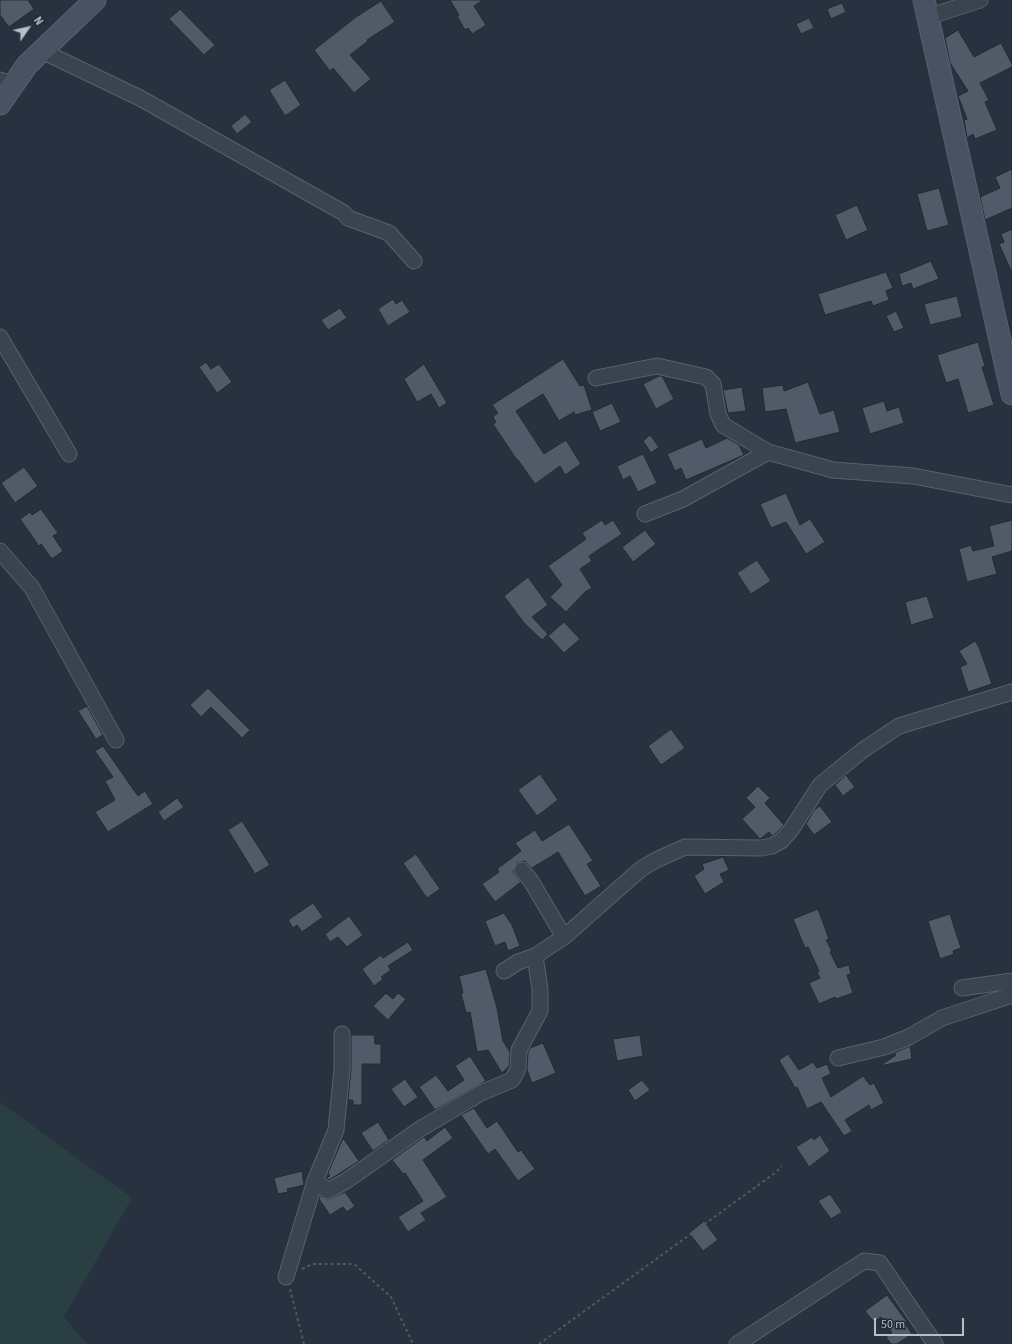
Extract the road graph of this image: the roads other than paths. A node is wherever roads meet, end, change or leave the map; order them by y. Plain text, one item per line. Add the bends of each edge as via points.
1 (95, 0) edge
2 (980, 0) edge
3 (926, 8) edge
4 (42, 51) junction
5 (6, 82) edge
6 (0, 104) edge
7 (414, 261) dead end
8 (0, 338) edge
9 (596, 378) dead end
10 (1012, 394) edge
11 (768, 452) junction
12 (69, 454) dead end
13 (1012, 495) edge
14 (645, 514) dead end
15 (0, 551) edge
16 (1012, 692) edge
17 (116, 740) dead end
18 (522, 870) dead end
19 (564, 937) junction
20 (535, 956) junction
21 (504, 971) dead end
22 (1012, 981) edge
23 (962, 988) dead end
24 (1012, 994) edge
25 (342, 1034) dead end
26 (838, 1058) dead end
27 (315, 1181) junction
28 (286, 1276) road end
29 (737, 1344) edge
30 (935, 1344) edge

1 - 4 main road
2 - 3 street
3 - 10 main road
4 - 5 main road
4 - 7 street via 140,98 344,213 348,218 390,233
5 - 6 main road
8 - 12 street
9 - 11 street via 657,366 706,378 712,384 723,425
11 - 13 street via 833,470 913,476
11 - 14 street via 683,499
15 - 17 street via 32,588
16 - 19 street via 899,726 863,750 820,785 794,826 781,841 761,848 685,847 641,869
18 - 19 street
19 - 20 street
20 - 21 street via 518,962
20 - 27 street via 540,989 540,1012 519,1050 518,1069 512,1080 480,1093 420,1129 346,1181 328,1190
22 - 23 street
24 - 26 street via 942,1018 909,1037 884,1047
25 - 27 street via 342,1069 336,1130
27 - 28 street
29 - 30 street via 864,1261 880,1263

